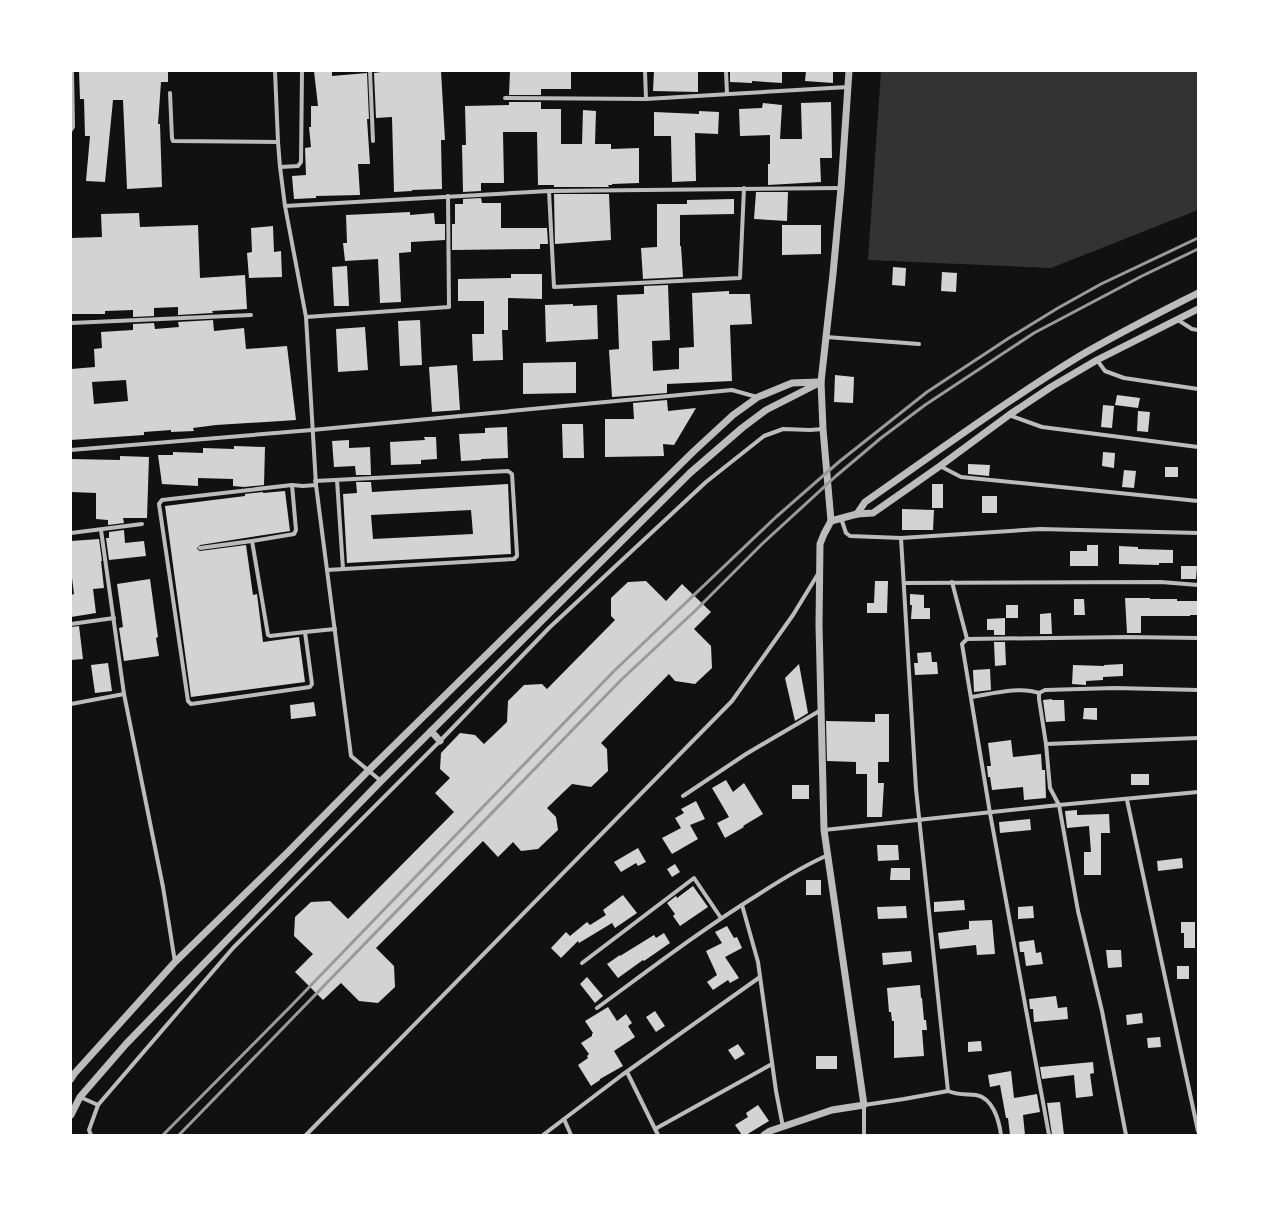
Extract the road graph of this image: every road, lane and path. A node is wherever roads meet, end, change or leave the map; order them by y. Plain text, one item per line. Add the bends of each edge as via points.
1 (72, 71) edge
2 (275, 71) edge
3 (302, 71) edge
4 (370, 71) edge
5 (645, 71) edge
6 (726, 71) edge
7 (849, 71) edge
8 (848, 87) junction
9 (170, 93) dead end
10 (727, 94) junction
11 (505, 98) dead end
12 (646, 99) junction
13 (72, 128) edge
14 (278, 142) junction
15 (373, 142) dead end
16 (280, 167) junction
17 (744, 188) junction
18 (841, 188) junction
19 (549, 191) junction
20 (448, 196) junction
21 (285, 206) junction
22 (1198, 294) edge
23 (1198, 309) edge
24 (251, 315) dead end
25 (306, 317) junction
26 (1178, 320) junction
27 (71, 323) edge
28 (1198, 330) edge
29 (826, 336) junction
30 (919, 344) dead end
31 (1097, 360) junction
32 (821, 382) junction
33 (1198, 389) edge
34 (758, 397) junction
35 (1009, 415) junction
36 (823, 429) junction
37 (312, 430) junction
38 (1198, 447) edge
39 (71, 450) edge
40 (940, 466) junction
41 (337, 480) junction
42 (316, 483) junction
43 (292, 485) junction
44 (1198, 500) edge
45 (857, 514) junction
46 (841, 518) junction
47 (831, 521) junction
48 (142, 524) dead end
49 (101, 530) junction
50 (71, 533) edge
51 (1198, 533) edge
52 (901, 538) junction
53 (252, 541) junction
54 (200, 548) dead end
55 (343, 569) junction
56 (327, 570) junction
57 (819, 573) junction
58 (952, 582) junction
59 (904, 583) junction
60 (1198, 585) edge
61 (114, 618) junction
62 (71, 624) edge
63 (335, 629) junction
64 (304, 632) junction
65 (1198, 638) edge
66 (967, 639) junction
67 (1198, 690) edge
68 (1039, 693) junction
69 (124, 694) junction
70 (971, 697) junction
71 (71, 704) edge
72 (822, 710) junction
73 (431, 731) junction
74 (1198, 738) edge
75 (440, 741) junction
76 (1046, 744) junction
77 (368, 770) junction
78 (381, 781) junction
79 (1198, 792) edge
80 (683, 796) dead end
81 (1127, 800) junction
82 (1059, 805) junction
83 (990, 813) junction
84 (920, 820) junction
85 (824, 830) junction
86 (828, 855) junction
87 (742, 905) junction
88 (721, 918) junction
89 (175, 962) junction
90 (582, 963) dead end
91 (760, 977) junction
92 (597, 1008) dead end
93 (772, 1064) junction
94 (627, 1072) junction
95 (71, 1079) edge
96 (948, 1091) junction
97 (80, 1097) junction
98 (98, 1105) junction
99 (864, 1105) junction
100 (71, 1115) edge
101 (564, 1119) junction
102 (783, 1127) junction
103 (655, 1129) junction
104 (1198, 1131) edge
105 (91, 1135) edge
106 (306, 1135) edge
107 (542, 1135) edge
108 (571, 1135) edge
109 (658, 1135) edge
110 (764, 1135) edge
111 (864, 1135) edge
112 (1001, 1135) edge
113 (1049, 1135) edge
114 (1126, 1135) edge

1 - 13 street
2 - 14 street
3 - 16 street via 301,162 298,166
4 - 15 street
5 - 12 street
6 - 10 street
7 - 8 street
8 - 10 street
8 - 18 street
9 - 14 street via 173,142
10 - 12 street
11 - 12 street
14 - 16 street
16 - 21 street
17 - 18 street
17 - 19 street
17 - 19 street via 740,278 554,287
18 - 29 street
19 - 20 street
20 - 21 street
20 - 25 street via 448,307
21 - 25 street
22 - 45 street via 1140,322 1078,357 865,502
23 - 26 street
24 - 27 street
25 - 37 street
26 - 28 street
26 - 31 street
29 - 30 street
29 - 32 street
31 - 33 street via 1105,371 1124,378
31 - 35 street via 1050,387
32 - 34 street via 792,383
32 - 36 street
32 - 73 street via 766,410 690,473
34 - 37 street via 732,390
34 - 77 street via 733,415 694,451
35 - 38 street via 1042,427
35 - 40 street
36 - 47 street
36 - 75 street via 783,429 764,436 706,482 549,628
37 - 39 street
37 - 42 street
40 - 44 street via 961,477
40 - 45 street via 873,513
41 - 42 street
41 - 55 street
41 - 55 street via 508,471 512,474 517,554 514,559
42 - 43 street
42 - 56 street
43 - 53 street via 295,533
43 - 64 street via 162,500 159,504 188,702 191,704 310,687 312,684
45 - 46 street
46 - 47 street
46 - 52 street via 846,533 850,536
47 - 57 street via 820,544
48 - 49 street
49 - 50 street
49 - 61 street
51 - 52 street via 1040,530
52 - 59 street
53 - 54 street
53 - 64 street via 268,635
55 - 56 street
56 - 63 street
57 - 72 street
57 - 106 street via 793,615 732,701
58 - 59 street
58 - 60 street via 1161,582
58 - 66 street
59 - 84 street
61 - 62 street
61 - 69 street
63 - 64 street
63 - 77 street via 351,756
65 - 66 street
66 - 70 street via 962,644
67 - 68 street via 1115,688 1045,690
68 - 70 street via 1022,690
68 - 76 street
69 - 71 street
69 - 89 street via 163,887
70 - 83 street
72 - 80 street via 746,754
72 - 85 street
73 - 75 street
73 - 78 street
74 - 76 street
75 - 98 street via 233,948
76 - 82 street via 1050,788
77 - 78 street
77 - 89 street
78 - 97 street via 126,1044
79 - 81 street
81 - 82 street
81 - 104 street
82 - 83 street
82 - 114 street via 1078,911 1102,1011
83 - 84 street
83 - 113 street
84 - 85 street
84 - 96 street
85 - 86 street
86 - 87 street via 777,882
86 - 99 street
87 - 88 street
87 - 91 street
88 - 90 street via 694,878
88 - 92 street
89 - 95 street
91 - 93 street
91 - 94 street
93 - 102 street
93 - 103 street
94 - 101 street
94 - 103 street
96 - 99 street
96 - 112 street via 983,1097 990,1103
97 - 98 street
97 - 100 street
98 - 105 street via 89,1130
99 - 102 street via 832,1110
99 - 111 street
101 - 107 street
101 - 108 street
102 - 110 street
103 - 109 street

